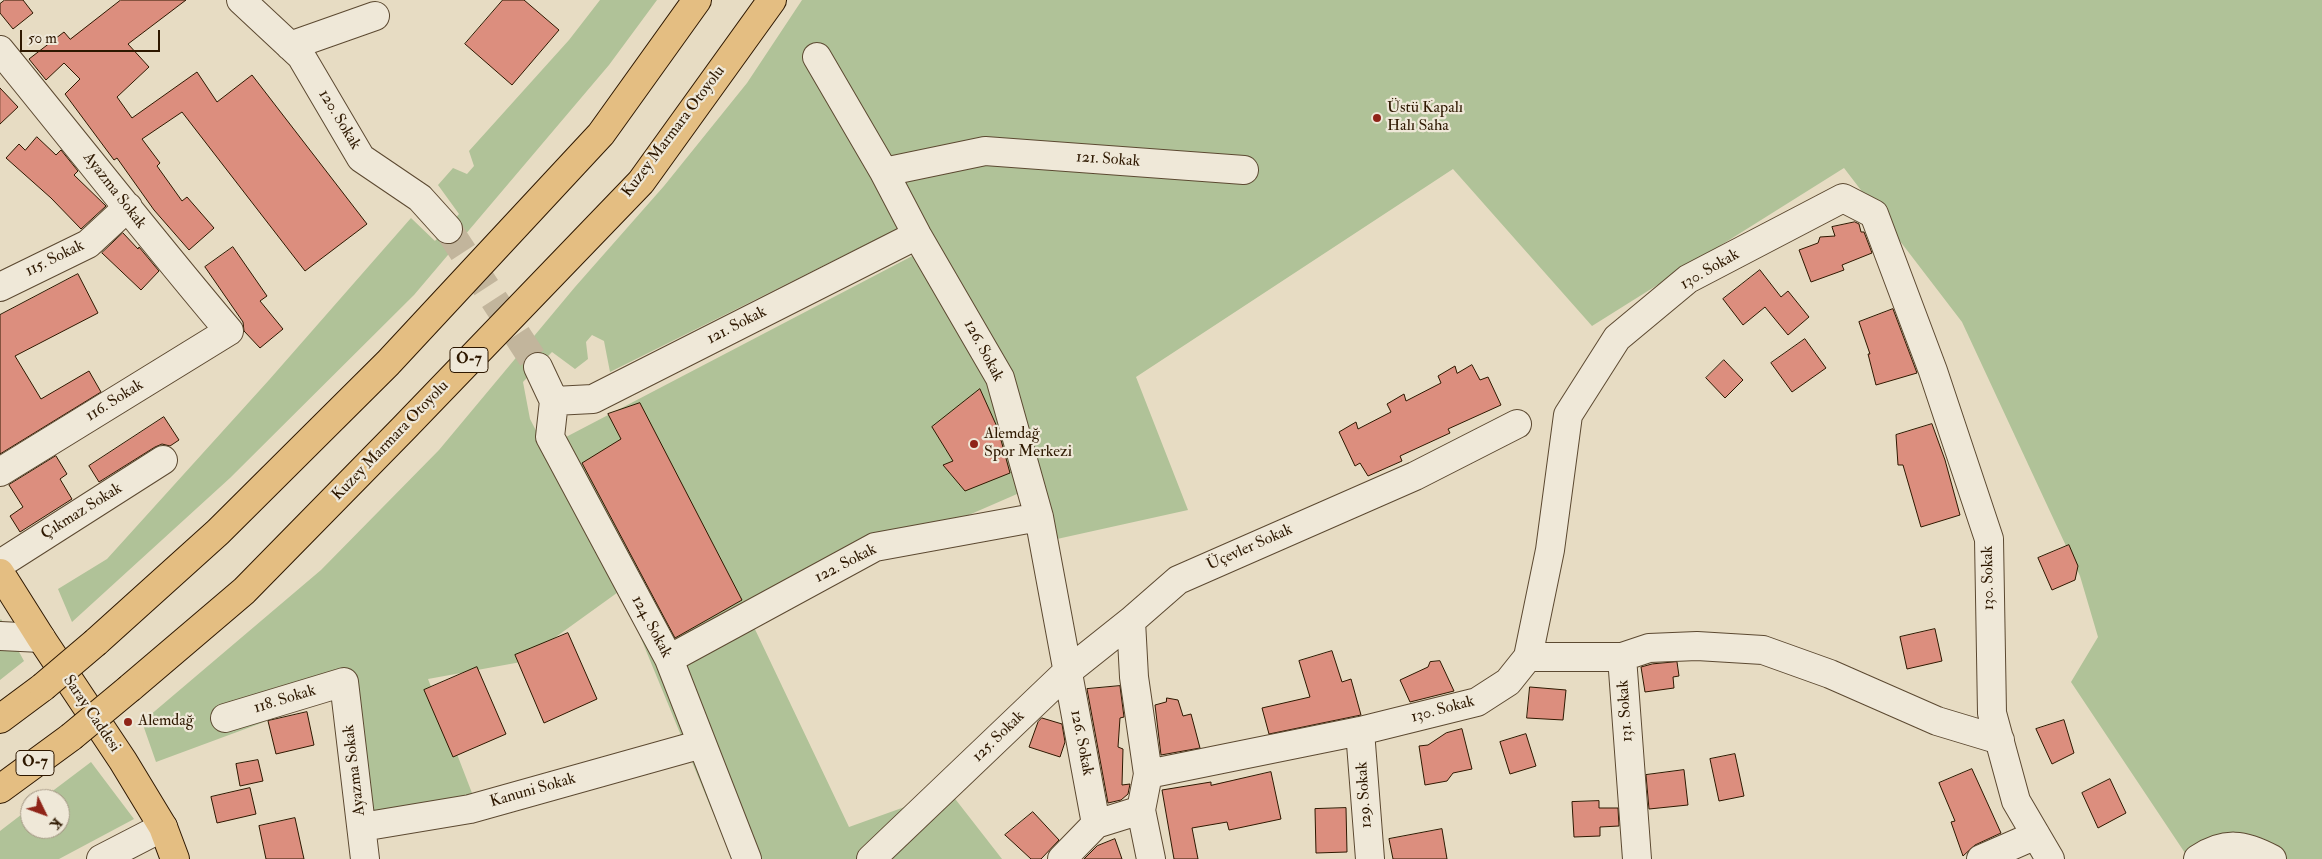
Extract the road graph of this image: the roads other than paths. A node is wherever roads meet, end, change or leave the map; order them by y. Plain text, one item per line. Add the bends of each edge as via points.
1 (241, 0) edge
2 (696, 0) edge
3 (772, 0) edge
4 (375, 16) dead end
5 (290, 46) junction
6 (0, 50) edge
7 (817, 57) dead end
8 (1244, 170) dead end
9 (884, 172) junction
10 (128, 207) junction
11 (448, 228) tunnel mouth
12 (917, 235) junction
13 (0, 287) edge
14 (229, 331) joint
15 (538, 367) tunnel mouth
16 (554, 401) junction
17 (1518, 424) dead end
18 (163, 460) dead end
19 (0, 472) edge
20 (1039, 517) junction
21 (0, 564) edge
22 (0, 573) edge
23 (1131, 621) junction
24 (0, 636) edge
25 (41, 638) junction
26 (1528, 657) junction
27 (1622, 657) junction
28 (669, 659) junction
29 (1067, 672) junction
30 (344, 682) joint
31 (226, 718) dead end
32 (0, 719) edge
33 (1360, 731) junction
34 (2000, 740) junction
35 (702, 744) junction
36 (1148, 774) junction
37 (0, 789) edge
38 (1141, 810) junction
39 (1096, 824) junction
40 (163, 827) junction
41 (362, 827) junction
42 (2036, 834) junction
43 (101, 859) edge
44 (175, 859) edge
45 (365, 859) edge
46 (747, 859) edge
47 (871, 859) edge
48 (1062, 859) edge
49 (1151, 859) edge
50 (1370, 859) edge
51 (1637, 859) edge
52 (1981, 859) edge
53 (2050, 859) edge
54 (2198, 859) edge
55 (2272, 859) edge

1 - 5 street, 120. Sokak
2 - 32 main road, bridge via 601,134 401,349 218,532 96,642
3 - 37 main road, Kuzey Marmara Otoyolu / O-7, bridge via 641,182 403,429 244,591 71,737
4 - 5 street
5 - 11 street, 120. Sokak via 301,56 361,158 420,198
6 - 10 street, Ayazma Sokak
7 - 9 street, 126. Sokak
8 - 9 street, 121. Sokak via 985,150
9 - 12 street, 126. Sokak
10 - 13 street, 115. Sokak via 88,244
10 - 14 street, Ayazma Sokak
12 - 16 street, 121. Sokak via 593,399
12 - 20 street, 126. Sokak via 1000,378
14 - 19 street, 116. Sokak
15 - 16 street
16 - 28 street, 124. Sokak via 550,437
17 - 23 street, Üçevler Sokak via 1414,476 1178,580
18 - 21 street, Çıkmaz Sokak
20 - 28 street, 122. Sokak via 875,547
20 - 29 street, 126. Sokak
22 - 25 main road, Saray Caddesi
23 - 29 street, 125. Sokak
23 - 36 street via 1134,678
24 - 25 street
25 - 40 main road, Saray Caddesi
26 - 27 street, 131. Sokak
26 - 33 street, 130. Sokak via 1508,682 1477,702
26 - 34 street, 130. Sokak via 1550,550 1568,414 1617,338 1688,279 1843,198 1874,214 1933,371 1989,539 1992,713
27 - 34 street via 1649,648 1697,646 1763,650 1830,674 1937,721
27 - 51 street, 131. Sokak
28 - 35 street, 124. Sokak
29 - 39 street, 126. Sokak
29 - 47 street, 125. Sokak
30 - 31 street, 118. Sokak
30 - 41 street, Ayazma Sokak
33 - 36 street, 130. Sokak
33 - 50 street, 129. Sokak
34 - 42 street, 130. Sokak via 2016,800
35 - 41 street, Kanuni Sokak via 470,809
35 - 46 street, 124. Sokak
36 - 38 street
38 - 39 street
38 - 49 street
39 - 48 street
40 - 43 street
40 - 44 main road, Saray Caddesi
41 - 45 street, Ayazma Sokak
42 - 52 street
42 - 53 street, 130. Sokak
54 - 55 street via 2211,851 2233,846 2254,850

